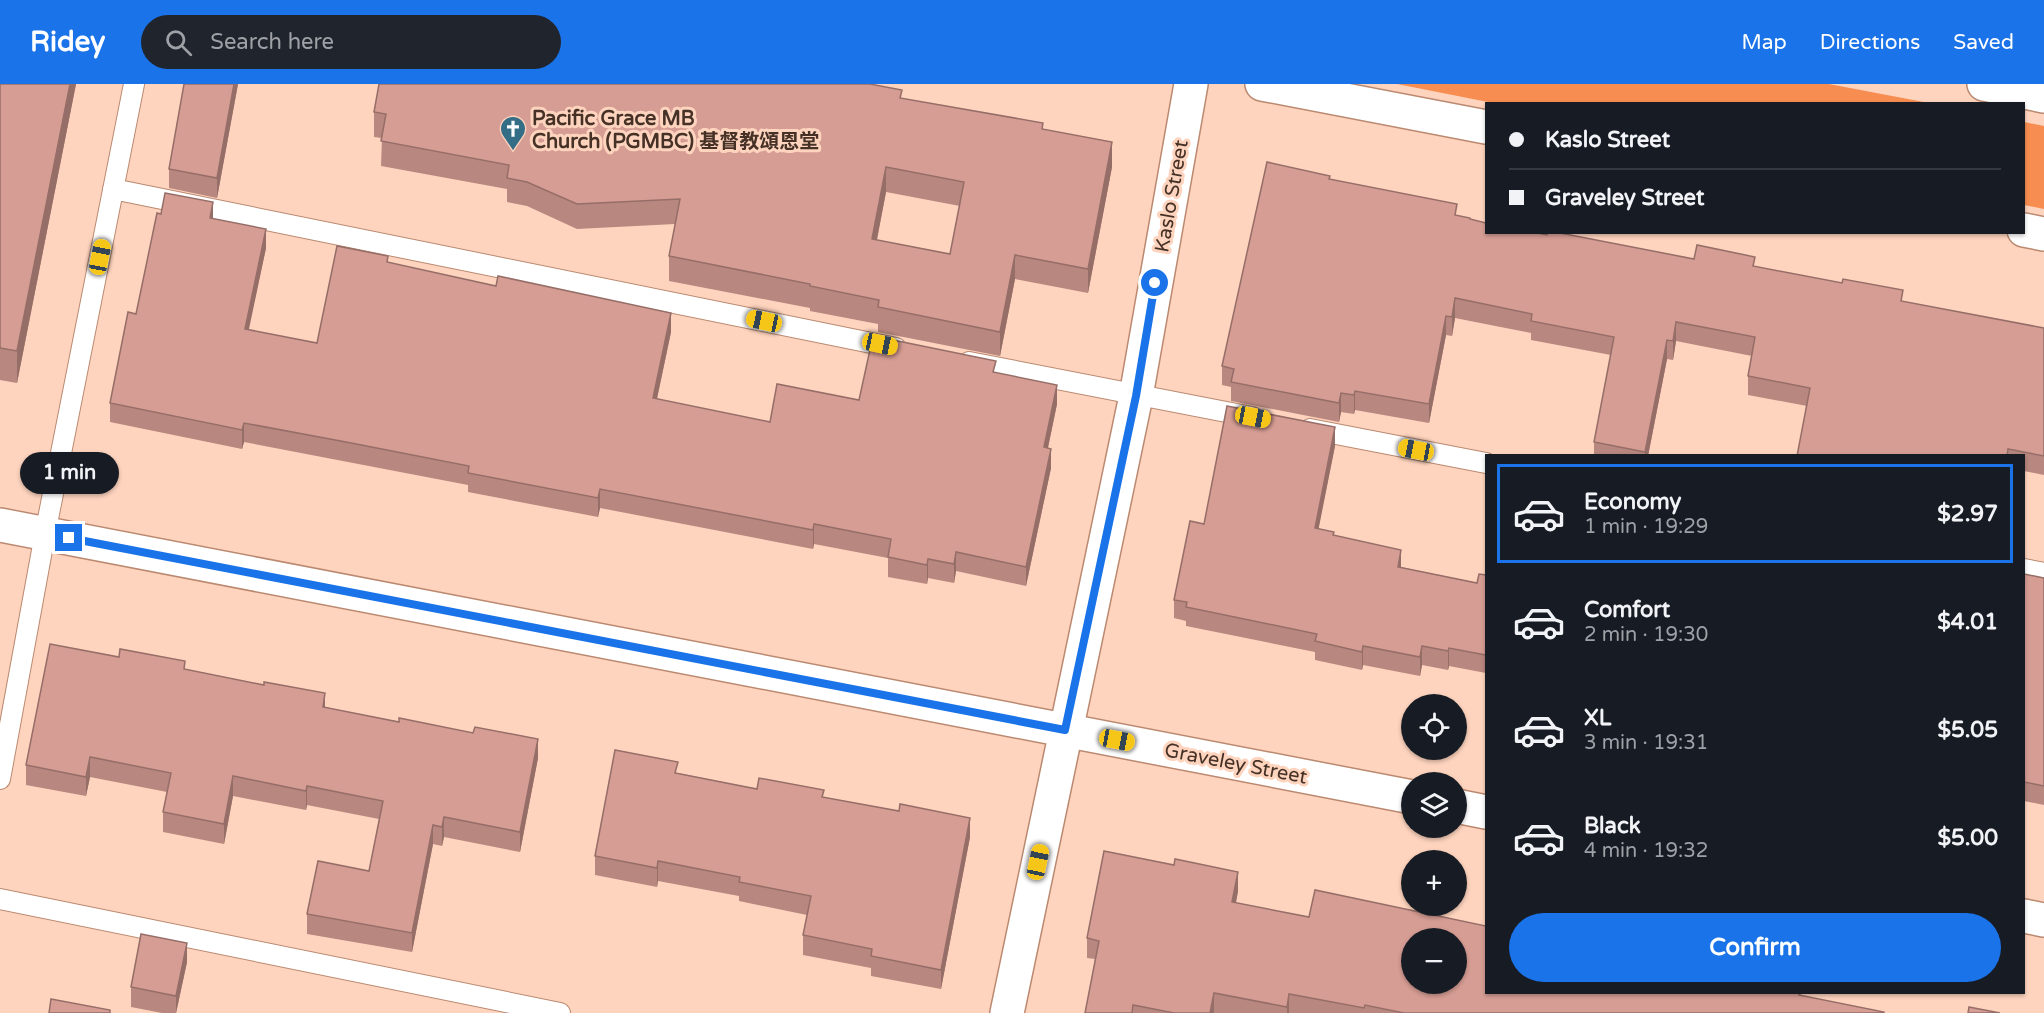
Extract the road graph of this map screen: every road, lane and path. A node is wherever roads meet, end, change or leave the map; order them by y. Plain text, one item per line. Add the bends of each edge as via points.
1 (134, 84) edge
2 (1191, 84) edge
3 (1262, 84) edge
4 (1984, 84) edge
5 (2044, 96) edge
6 (1485, 127) edge
7 (113, 189) junction
8 (2025, 230) edge
9 (2044, 234) edge
10 (912, 351) edge
11 (948, 358) edge
12 (1136, 396) junction
13 (1264, 420) edge
14 (1288, 424) edge
15 (1485, 463) edge
16 (0, 525) edge
17 (45, 534) junction
18 (2025, 569) edge
19 (2044, 573) edge
20 (1065, 730) junction
21 (0, 779) edge
22 (1401, 795) edge
23 (1467, 808) edge
24 (1485, 812) edge
25 (0, 899) edge
26 (2025, 916) edge
27 (2044, 920) edge
28 (560, 1013) edge
29 (1007, 1013) edge

1 - 7 lane
2 - 12 street, Kaslo Street
3 - 6 street
4 - 5 street
7 - 10 lane
7 - 17 lane
8 - 9 street
11 - 12 lane
12 - 13 lane
12 - 20 street, Kaslo Street
14 - 15 lane
16 - 17 street, Graveley Street
17 - 20 street, Graveley Street
17 - 21 lane
18 - 19 lane
20 - 22 street, Graveley Street
20 - 29 street, Kaslo Street
23 - 24 street
25 - 28 lane
26 - 27 street

